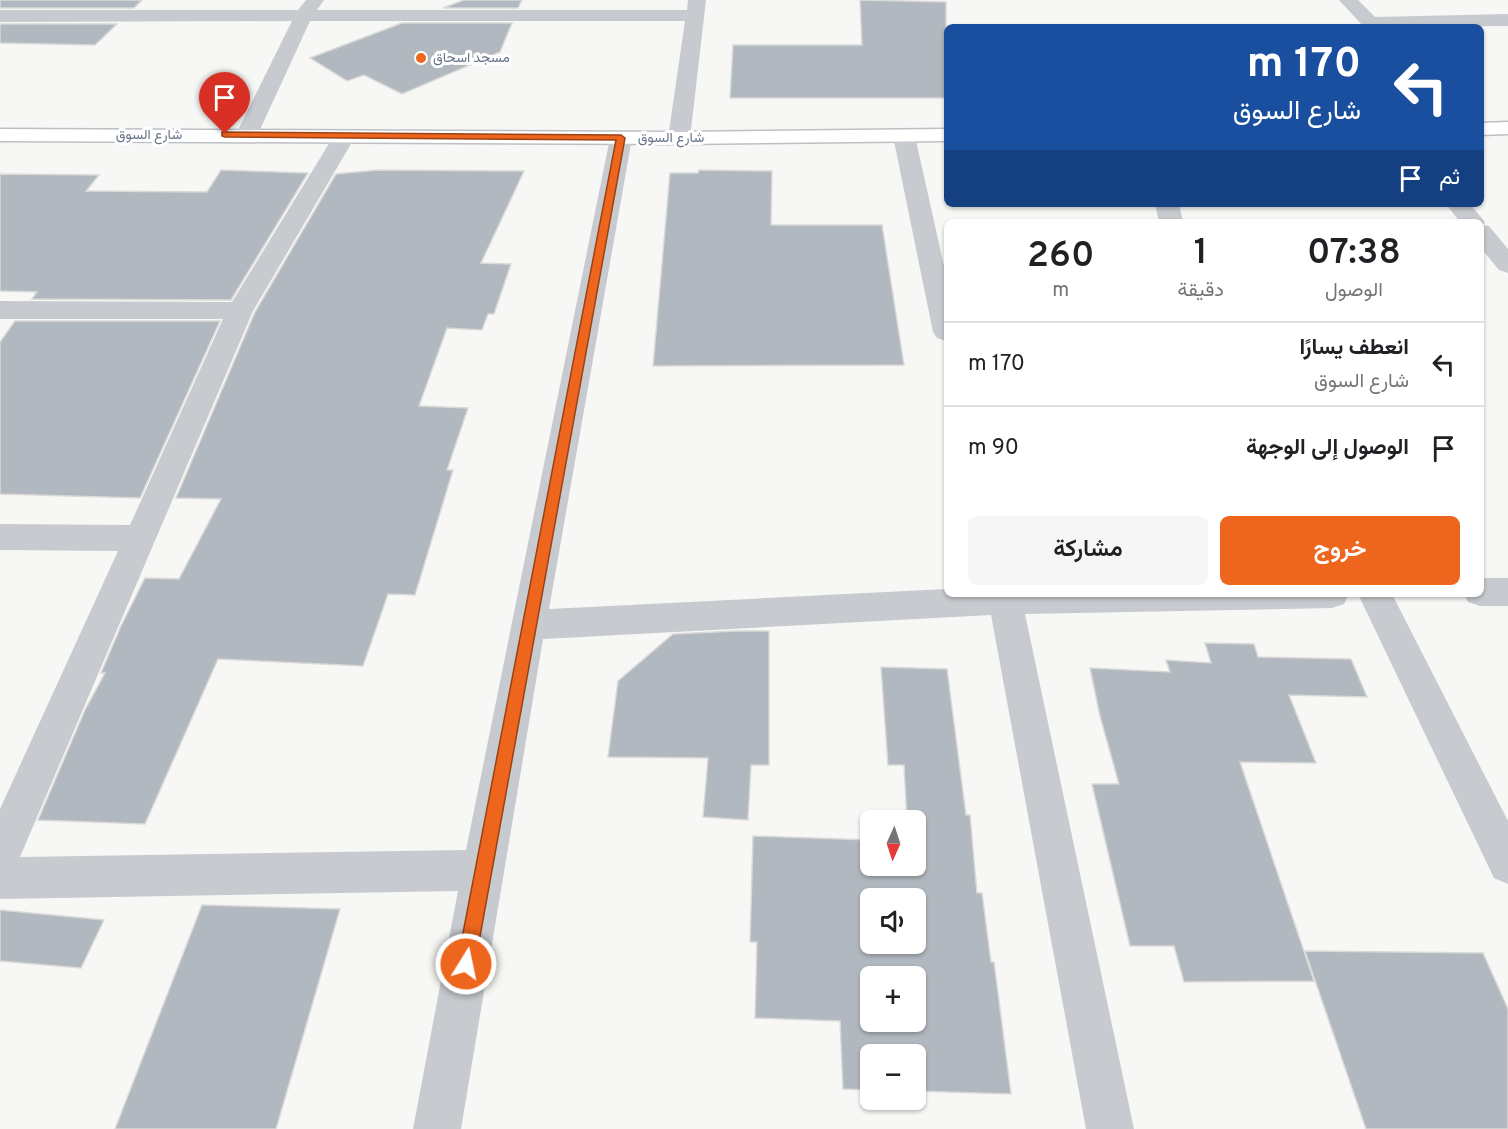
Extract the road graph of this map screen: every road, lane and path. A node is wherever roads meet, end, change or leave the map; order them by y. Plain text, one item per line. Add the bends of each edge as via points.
1 (1348, 0) edge
2 (696, 7) edge
3 (309, 8) edge
4 (0, 16) edge
5 (1508, 20) edge
6 (1371, 24) edge
7 (1399, 24) edge
8 (1508, 128) edge
9 (1484, 129) edge
10 (247, 134) junction
11 (0, 135) edge
12 (944, 135) edge
13 (904, 136) junction
14 (344, 137) junction
15 (621, 138) junction
16 (679, 138) junction
17 (1460, 207) edge
18 (1470, 219) edge
19 (1484, 236) edge
20 (1508, 265) edge
21 (0, 310) edge
22 (240, 311) junction
23 (944, 323) edge
24 (0, 537) edge
25 (140, 538) junction
26 (1484, 592) edge
27 (1508, 592) edge
28 (1004, 597) edge
29 (1376, 597) edge
30 (529, 625) junction
31 (0, 855) edge
32 (1508, 864) edge
33 (482, 870) junction
34 (0, 878) edge
35 (437, 1129) edge
36 (1110, 1129) edge

1 - 6 street
2 - 3 street
2 - 16 street
3 - 4 street
3 - 10 street
5 - 7 street
8 - 9 street
10 - 11 street, شارع السوق
10 - 14 street, شارع السوق
12 - 13 street, شارع السوق
13 - 16 street, شارع السوق
13 - 23 street
14 - 15 street, شارع السوق
14 - 22 street
15 - 16 street, شارع السوق
15 - 30 street
17 - 18 street
19 - 20 street
21 - 22 street
22 - 25 street
24 - 25 street
25 - 31 street
26 - 27 street
28 - 30 street
28 - 36 street
29 - 32 street
30 - 33 street
33 - 34 street
33 - 35 street

